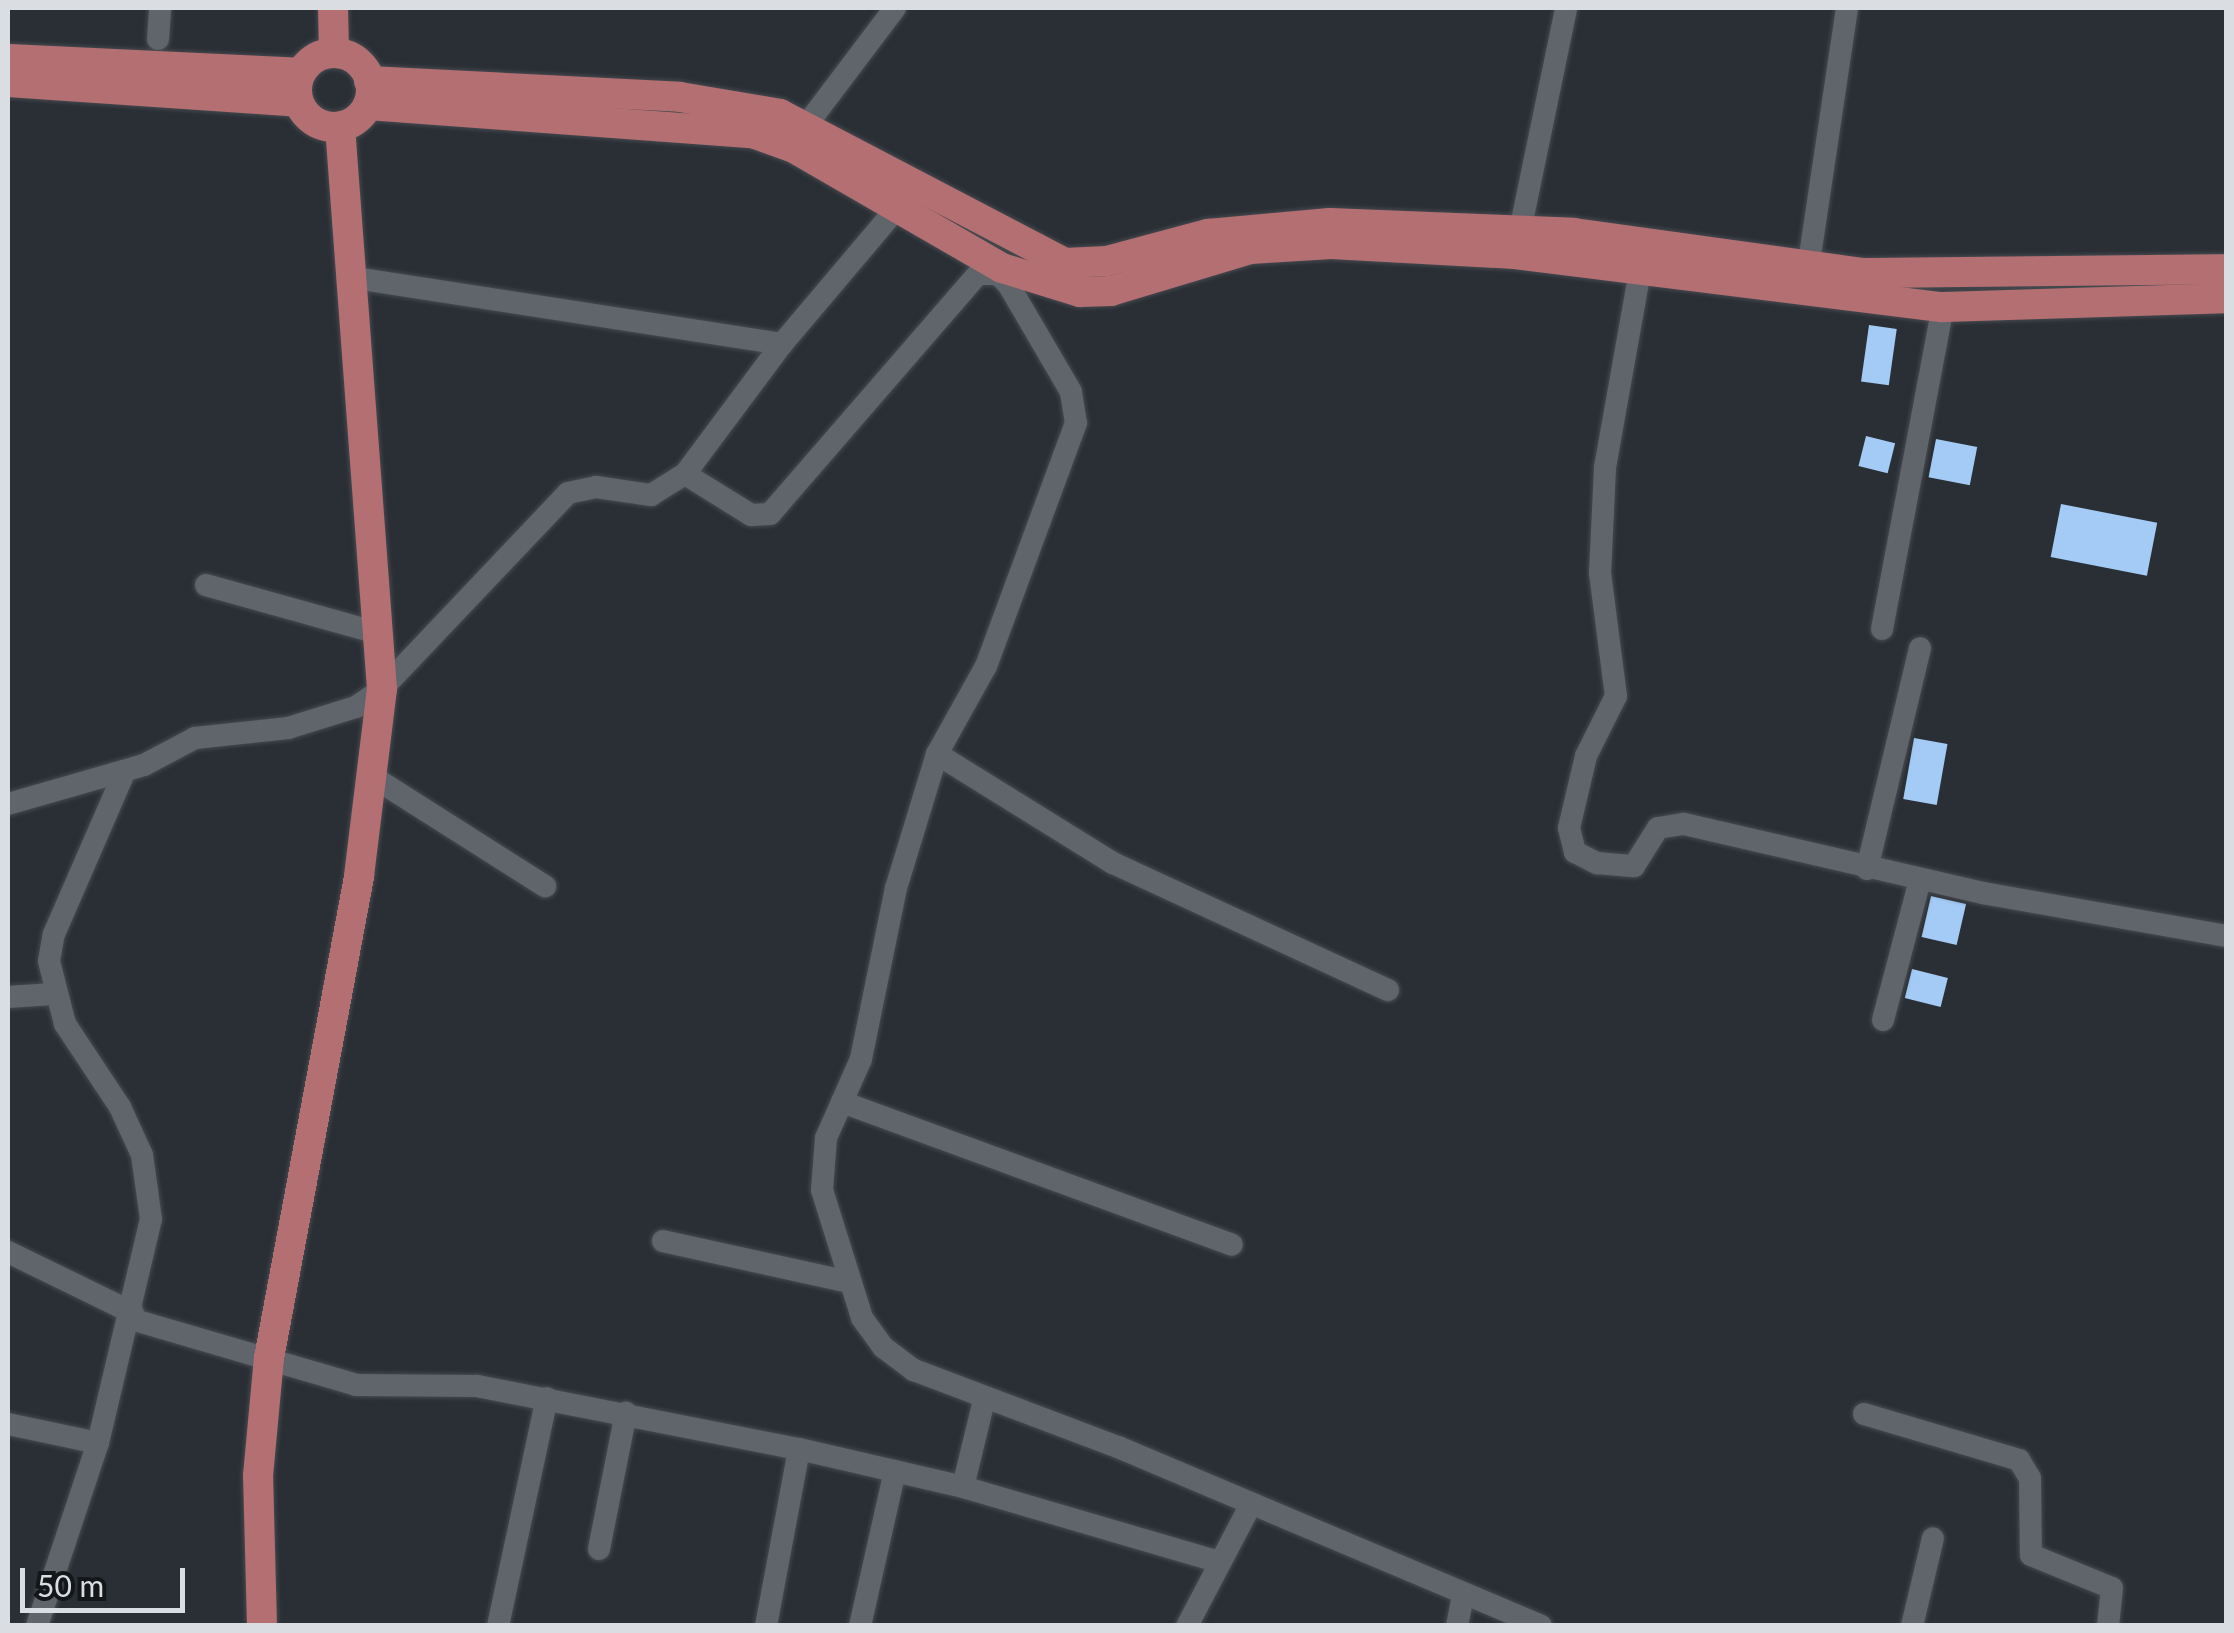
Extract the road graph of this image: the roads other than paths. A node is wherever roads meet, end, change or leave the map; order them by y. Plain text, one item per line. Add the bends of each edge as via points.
1 (160, 8) edge
2 (332, 8) edge
3 (896, 8) edge
4 (1566, 8) edge
5 (1847, 8) edge
6 (158, 39) dead end
7 (334, 52) junction
8 (8, 59) edge
9 (8, 82) edge
10 (299, 88) junction
11 (369, 93) junction
12 (340, 127) junction
13 (805, 127) junction
14 (897, 208) junction
15 (1520, 231) junction
16 (1808, 269) junction
17 (2226, 269) edge
18 (1640, 272) junction
19 (349, 277) junction
20 (2226, 298) edge
21 (1943, 307) junction
22 (782, 344) junction
23 (685, 474) junction
24 (206, 586) dead end
25 (1882, 629) dead end
26 (378, 633) junction
27 (1920, 648) dead end
28 (382, 690) junction
29 (937, 754) junction
30 (125, 771) junction
31 (373, 777) junction
32 (8, 804) edge
33 (1867, 869) junction
34 (1920, 880) junction
35 (545, 886) dead end
36 (2226, 936) edge
37 (1388, 990) dead end
38 (53, 994) junction
39 (8, 997) edge
40 (1883, 1020) dead end
41 (842, 1102) junction
42 (663, 1241) dead end
43 (1232, 1244) dead end
44 (8, 1252) edge
45 (848, 1282) junction
46 (132, 1316) junction
47 (269, 1358) junction
48 (547, 1398) junction
49 (984, 1400) junction
50 (626, 1413) junction
51 (1864, 1414) dead end
52 (8, 1424) edge
53 (98, 1443) junction
54 (798, 1449) junction
55 (896, 1471) junction
56 (964, 1488) junction
57 (1250, 1506) junction
58 (1933, 1538) dead end
59 (599, 1548) dead end
60 (1220, 1562) junction
61 (1463, 1596) junction
62 (37, 1626) edge
63 (262, 1626) edge
64 (498, 1626) edge
65 (766, 1626) edge
66 (860, 1626) edge
67 (1187, 1626) edge
68 (1457, 1626) edge
69 (1541, 1626) edge
70 (1912, 1626) edge
71 (2108, 1626) edge

1 - 6 street
2 - 7 main road
3 - 13 street
4 - 15 street
5 - 16 street
7 - 10 main road via 310,61
7 - 11 main road via 360,64
8 - 10 main road
9 - 10 main road
10 - 12 main road via 315,123
11 - 12 main road
11 - 13 main road via 680,97 780,114
11 - 14 main road via 752,133 794,148
12 - 19 main road
13 - 15 main road via 1065,263 1107,262 1208,234 1330,223
14 - 18 main road via 1002,268 1080,292 1110,291 1284,244 1515,254
14 - 22 street
15 - 16 main road
16 - 17 main road
18 - 21 main road
18 - 33 street via 1605,468 1600,574 1616,696 1586,756 1570,846 1583,859 1634,866 1658,828 1684,824
19 - 22 street
19 - 26 main road
20 - 21 main road
21 - 25 street
22 - 23 street
23 - 28 street via 651,495 596,487 568,493
23 - 29 street via 751,515 770,514 978,274 998,274 1008,284 1071,392 1076,423 986,666
24 - 26 street
26 - 28 main road
27 - 33 street
28 - 30 street via 327,721 195,738
28 - 31 main road
29 - 37 street via 1113,863
29 - 41 street via 896,888 877,1003
30 - 32 street
30 - 38 street via 54,934
31 - 35 street
31 - 47 main road
33 - 34 street
34 - 36 street
34 - 40 street
38 - 39 street
38 - 46 street via 120,1107 151,1190
41 - 43 street
41 - 45 street via 820,1168
42 - 45 street
44 - 46 street
45 - 49 street via 862,1318 897,1360
46 - 47 street
46 - 53 street
47 - 48 street via 356,1385 476,1386
47 - 63 main road via 258,1476
48 - 50 street
48 - 64 street
49 - 56 street
49 - 57 street via 1118,1447
50 - 54 street
50 - 59 street
51 - 71 street via 2019,1460 2030,1478 2031,1555 2112,1588
52 - 53 street
53 - 62 street
54 - 55 street
54 - 65 street
55 - 56 street
55 - 66 street
56 - 60 street
57 - 60 street
57 - 61 street
58 - 70 street
60 - 67 street
61 - 68 street
61 - 69 street

